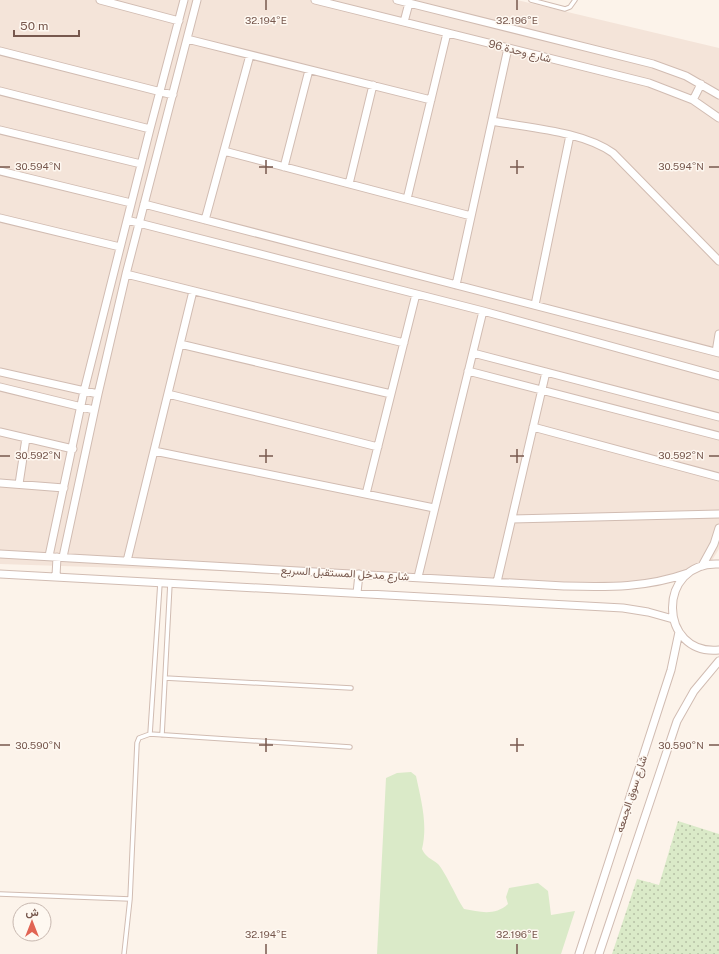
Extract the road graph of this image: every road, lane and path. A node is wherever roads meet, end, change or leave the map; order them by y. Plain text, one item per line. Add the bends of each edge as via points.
1 (100, 0) edge
2 (184, 0) edge
3 (197, 0) edge
4 (315, 0) edge
5 (397, 0) edge
6 (531, 0) edge
7 (575, 0) edge
8 (409, 3) junction
9 (179, 21) junction
10 (404, 22) junction
11 (448, 33) junction
12 (187, 40) junction
13 (508, 48) junction
14 (0, 51) edge
15 (250, 55) junction
16 (309, 70) junction
17 (701, 84) junction
18 (373, 85) junction
19 (0, 90) edge
20 (160, 91) junction
21 (173, 94) junction
22 (719, 95) edge
23 (431, 100) junction
24 (693, 100) junction
25 (719, 118) edge
26 (492, 121) junction
27 (150, 129) junction
28 (0, 130) edge
29 (570, 135) junction
30 (224, 151) junction
31 (141, 164) junction
32 (284, 167) junction
33 (0, 171) edge
34 (349, 184) junction
35 (407, 200) junction
36 (131, 203) junction
37 (144, 204) junction
38 (471, 216) junction
39 (0, 218) edge
40 (127, 220) junction
41 (205, 220) junction
42 (139, 223) junction
43 (120, 247) junction
44 (719, 261) edge
45 (126, 274) junction
46 (456, 285) junction
47 (193, 291) junction
48 (416, 294) junction
49 (535, 305) junction
50 (483, 311) junction
51 (719, 334) edge
52 (404, 343) junction
53 (180, 344) junction
54 (717, 352) edge
55 (473, 353) junction
56 (468, 371) junction
57 (0, 372) edge
58 (546, 372) junction
59 (719, 376) edge
60 (0, 387) edge
61 (542, 390) junction
62 (84, 391) junction
63 (98, 394) junction
64 (168, 394) junction
65 (391, 394) junction
66 (81, 407) junction
67 (94, 410) junction
68 (719, 417) edge
69 (533, 427) junction
70 (0, 432) edge
71 (719, 436) edge
72 (26, 438) junction
73 (378, 447) junction
74 (73, 449) junction
75 (154, 451) junction
76 (719, 477) edge
77 (0, 483) edge
78 (18, 484) junction
79 (64, 488) junction
80 (366, 494) junction
81 (434, 508) junction
82 (719, 514) edge
83 (512, 519) junction
84 (719, 528) edge
85 (0, 554) edge
86 (49, 556) junction
87 (60, 557) junction
88 (127, 561) junction
89 (719, 564) edge
90 (702, 566) junction
91 (688, 573) junction
92 (0, 574) edge
93 (359, 574) junction
94 (56, 576) junction
95 (418, 577) junction
96 (160, 582) junction
97 (497, 582) junction
98 (170, 583) junction
99 (357, 593) junction
100 (673, 619) junction
101 (680, 632) junction
102 (719, 650) edge
103 (719, 661) edge
104 (165, 678) junction
105 (351, 688) dead end
106 (150, 734) junction
107 (162, 735) junction
108 (350, 746) dead end
109 (0, 894) edge
110 (130, 899) junction
111 (124, 954) edge
112 (579, 954) edge
113 (599, 954) edge

1 - 9 street
2 - 9 street
3 - 12 street
4 - 10 street, شارع وحدة 96
5 - 8 street, شارع وحدة 96
6 - 7 lane via 565,9
8 - 10 street
8 - 17 street, شارع وحدة 96 via 653,64
9 - 20 street
10 - 11 street, شارع وحدة 96
11 - 13 street, شارع وحدة 96
11 - 23 street
12 - 15 street
12 - 21 street
13 - 24 street, شارع وحدة 96 via 649,83
13 - 26 street
14 - 20 street
15 - 16 street
15 - 30 street
16 - 18 street
16 - 32 street
17 - 22 street, شارع وحدة 96
17 - 24 street
18 - 23 street
18 - 34 street
19 - 27 street
20 - 21 street
20 - 27 street
21 - 37 street
23 - 35 street
24 - 25 street, شارع وحدة 96
26 - 29 street
26 - 38 street
27 - 31 street
28 - 31 street
29 - 44 street via 596,142 613,153
29 - 49 street
30 - 32 street
30 - 41 street
31 - 36 street
32 - 34 street
33 - 36 street
34 - 35 street
35 - 38 street
36 - 40 street
37 - 41 street
37 - 42 street
38 - 46 street
39 - 43 street
40 - 42 street
40 - 43 street
41 - 46 street
42 - 45 street
42 - 48 street
43 - 62 street
45 - 47 street
45 - 63 street
46 - 49 street
47 - 52 street
47 - 53 street
48 - 50 street
48 - 52 street
49 - 54 street
50 - 55 street
50 - 59 street
51 - 54 street
52 - 65 street
53 - 64 street
53 - 65 street
55 - 56 street
55 - 58 street
56 - 61 street
56 - 81 street
57 - 62 street
58 - 61 street
58 - 68 street
60 - 66 street
61 - 69 street
61 - 71 street
62 - 63 street
62 - 66 street
63 - 67 street
64 - 73 street
64 - 75 street
65 - 73 street
66 - 67 street
66 - 74 street
67 - 87 street
69 - 76 street
69 - 83 street
70 - 72 street
72 - 74 street
72 - 78 street
73 - 80 street
74 - 79 street
75 - 80 street
75 - 88 street
77 - 78 street
78 - 79 street
79 - 86 street
80 - 81 street
81 - 95 street
82 - 83 street
83 - 97 street
84 - 90 street
85 - 86 street, شارع مدخل المستقبل السريع
86 - 87 street, شارع مدخل المستقبل السريع
87 - 88 street, شارع مدخل المستقبل السريع
87 - 94 street
88 - 93 street, شارع مدخل المستقبل السريع
89 - 90 street
90 - 91 street, شارع مدخل المستقبل السريع
91 - 97 street, شارع مدخل المستقبل السريع via 633,586
91 - 100 street via 679,583 673,597
92 - 94 street, شارع مدخل المستقبل السريع
93 - 95 street, شارع مدخل المستقبل السريع
93 - 99 street
94 - 96 street, شارع مدخل المستقبل السريع
95 - 97 street, شارع مدخل المستقبل السريع
96 - 98 street, شارع مدخل المستقبل السريع
96 - 106 lane
98 - 99 street, شارع مدخل المستقبل السريع
98 - 104 lane
99 - 100 street, شارع مدخل المستقبل السريع via 623,608
100 - 101 street
101 - 102 street via 700,648
101 - 112 street, شارع سوق الجمعه via 671,670
103 - 113 street, شارع سوق الجمعه via 694,691 677,721
104 - 105 lane
104 - 107 lane
106 - 107 lane
106 - 110 lane via 142,736 137,743
107 - 108 lane
109 - 110 lane
110 - 111 lane

